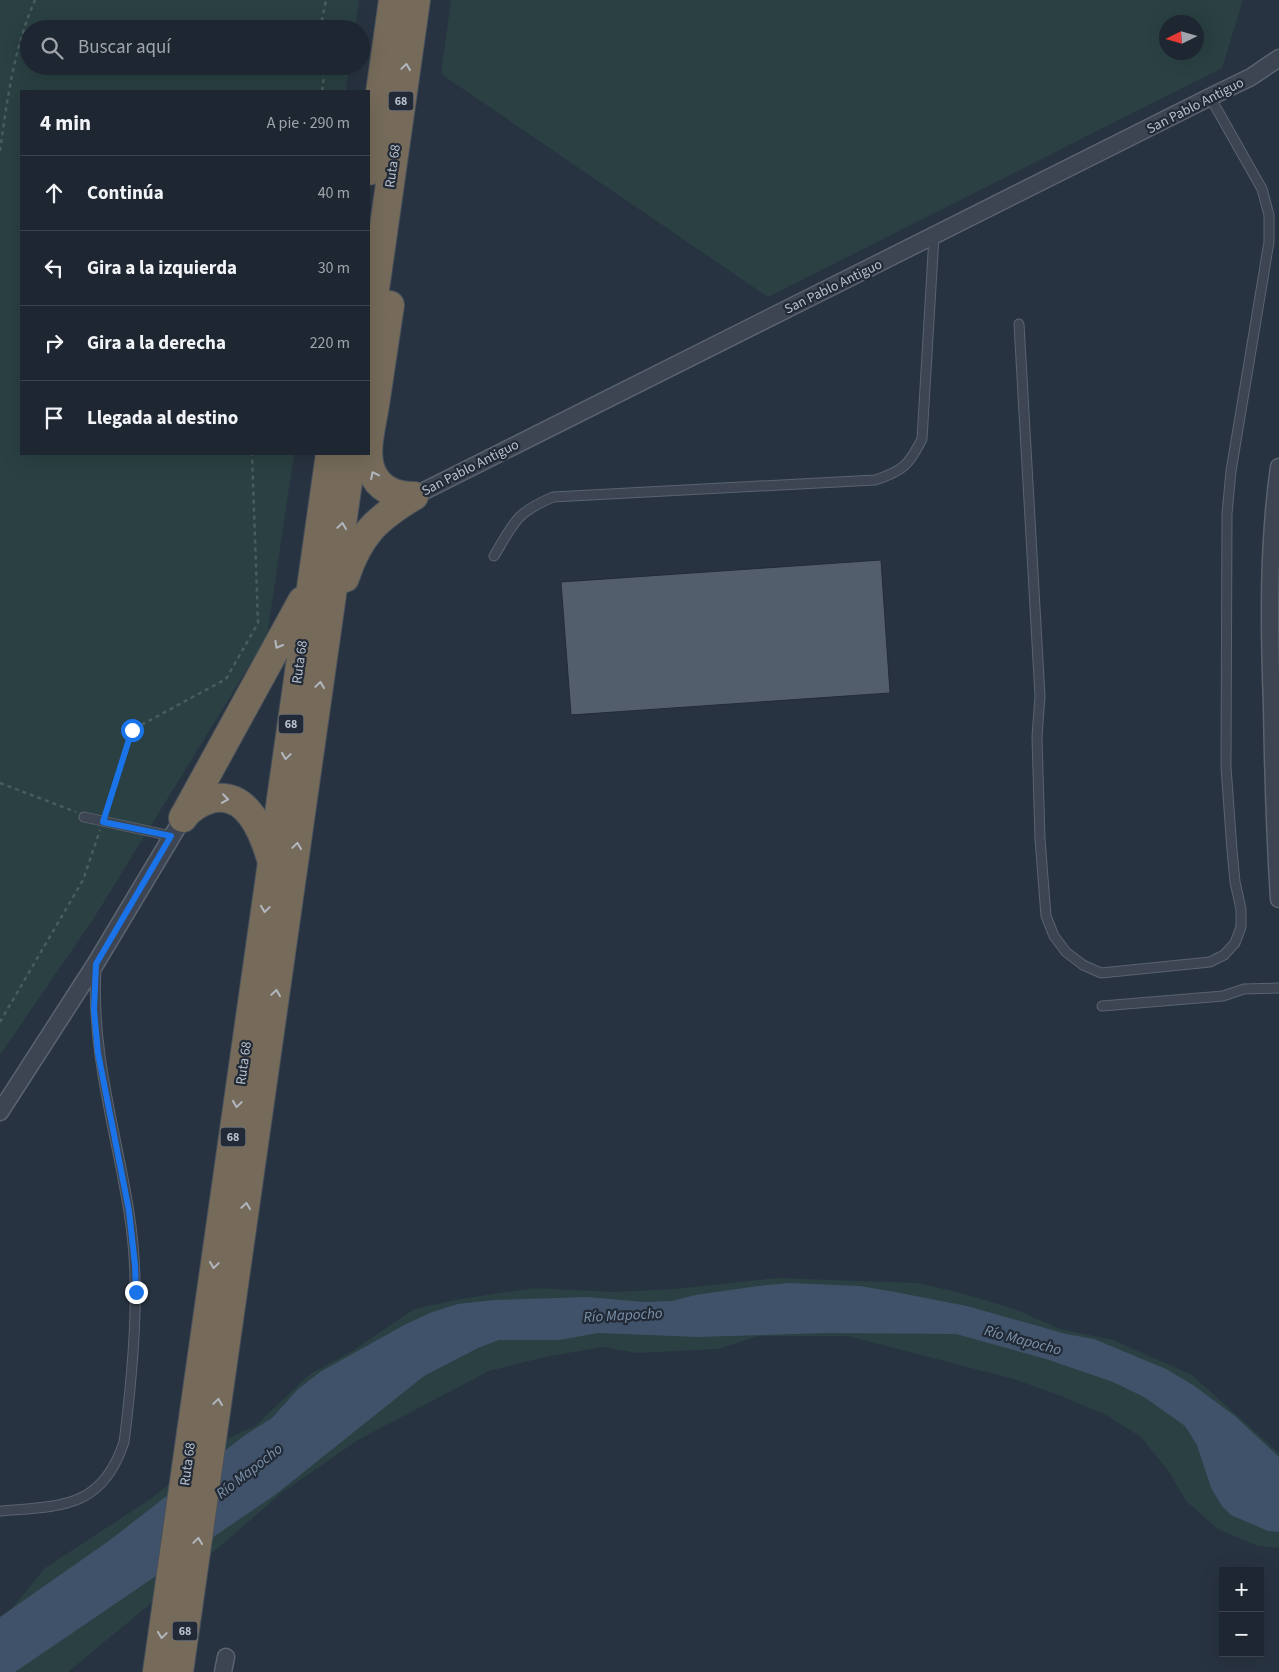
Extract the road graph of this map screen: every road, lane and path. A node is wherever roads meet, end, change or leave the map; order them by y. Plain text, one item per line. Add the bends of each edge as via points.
1 (35, 0) edge
2 (326, 0) edge
3 (376, 0) edge
4 (394, 0) edge
5 (416, 0) edge
6 (28, 20) edge
7 (322, 20) edge
8 (20, 44) edge
9 (370, 46) edge
10 (1279, 58) edge
11 (1279, 74) edge
12 (324, 75) edge
13 (366, 75) edge
14 (1251, 77) junction
15 (322, 90) edge
16 (364, 90) edge
17 (1210, 97) junction
18 (0, 151) edge
19 (370, 164) edge
20 (387, 202) junction
21 (934, 236) junction
22 (1019, 324) dead end
23 (370, 325) edge
24 (370, 449) edge
25 (252, 455) edge
26 (330, 455) edge
27 (352, 455) edge
28 (369, 455) edge
29 (1279, 467) edge
30 (414, 496) junction
31 (494, 556) dead end
32 (310, 587) junction
33 (328, 626) junction
34 (0, 783) edge
35 (1277, 800) edge
36 (84, 818) dead end
37 (103, 822) junction
38 (177, 827) junction
39 (1277, 827) edge
40 (272, 860) junction
41 (1279, 899) edge
42 (96, 964) junction
43 (1279, 988) edge
44 (1102, 1006) dead end
45 (0, 1022) edge
46 (0, 1112) edge
47 (0, 1511) edge
48 (179, 1593) junction
49 (157, 1672) edge
50 (179, 1672) edge

1 - 6 path
2 - 7 path
3 - 9 highway
4 - 19 highway, Ruta 68 / 68
20 -> 5 highway, Ruta 68 / 68
8 - 18 path
10 - 14 street, San Pablo Antiguo
11 - 14 street, San Pablo Antiguo
12 - 15 path
13 - 16 highway
14 - 17 street, San Pablo Antiguo
17 - 21 street, San Pablo Antiguo
17 - 22 lane via 1262,189 1269,215 1270,242 1231,471 1227,514 1226,767 1241,927 1235,943 1224,955 1210,962 1101,973 1066,952 1054,936 1046,916 1036,737 1040,696
20 - 23 highway, Ruta 68 / 68
24 -> 20 highway via 392,278
21 - 30 street, San Pablo Antiguo
21 - 31 lane via 922,439 912,460 894,474 875,480 552,497 515,520
25 - 37 path via 258,623 226,679 132,730
26 - 32 highway, Ruta 68 / 68
33 -> 27 highway, Ruta 68 / 68
30 -> 28 highway via 400,495 382,487 374,477
29 - 35 street via 1270,642
30 - 33 highway via 383,517 364,536 350,560
32 -> 38 highway
32 -> 40 highway, Ruta 68 / 68
48 -> 33 highway, Ruta 68 / 68 via 211,1450
34 - 37 path
35 - 39 street
36 - 37 lane
37 - 38 lane
37 - 45 path via 83,880
38 -> 40 highway via 196,805 204,801 218,798 236,801 255,821
38 - 42 street
39 - 41 street
40 -> 48 highway, Ruta 68 / 68 via 187,1466
42 - 46 street
42 - 47 lane via 94,1010 98,1053 129,1211 135,1265 134,1340 124,1442 108,1475 83,1498 68,1504
43 - 44 lane
48 -> 49 highway, Ruta 68 / 68
48 - 50 highway, Ruta 68 / 68

